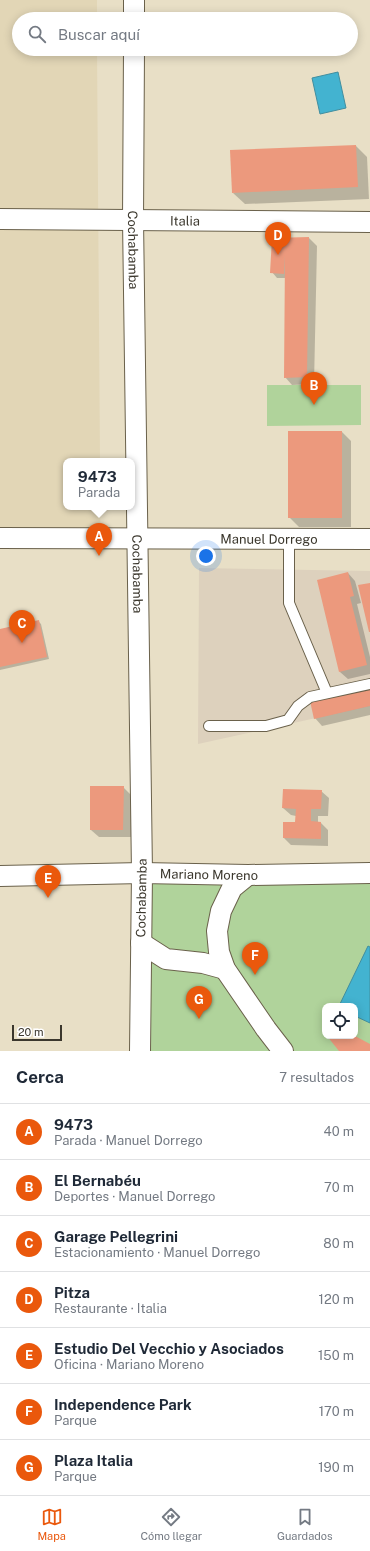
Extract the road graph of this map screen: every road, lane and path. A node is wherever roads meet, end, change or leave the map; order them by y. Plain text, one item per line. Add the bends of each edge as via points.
1 (134, 0) edge
2 (134, 12) edge
3 (134, 56) edge
4 (0, 219) edge
5 (133, 219) junction
6 (370, 222) edge
7 (0, 538) edge
8 (137, 538) junction
9 (289, 538) junction
10 (370, 539) edge
11 (370, 684) edge
12 (327, 693) junction
13 (209, 726) dead end
14 (142, 873) junction
15 (370, 873) edge
16 (248, 875) junction
17 (0, 876) edge
18 (141, 943) junction
19 (225, 969) junction
20 (140, 1051) edge
21 (283, 1051) edge

1 - 2 street
3 - 5 street, Cochabamba
4 - 5 street, Italia
5 - 6 street, Italia
5 - 8 street, Cochabamba
7 - 8 street, Manuel Dorrego
8 - 9 street, Manuel Dorrego
8 - 14 street, Cochabamba
9 - 10 street, Manuel Dorrego
9 - 12 lane via 289,603
11 - 12 lane
12 - 13 lane via 310,697 298,706 288,720 266,726
14 - 16 street, Mariano Moreno
14 - 17 street, Mariano Moreno
14 - 18 street, Cochabamba
15 - 16 street, Mariano Moreno
16 - 19 street via 232,888 221,911 217,931 218,952
18 - 19 street via 166,959 203,963
18 - 20 street, Cochabamba
19 - 21 street

